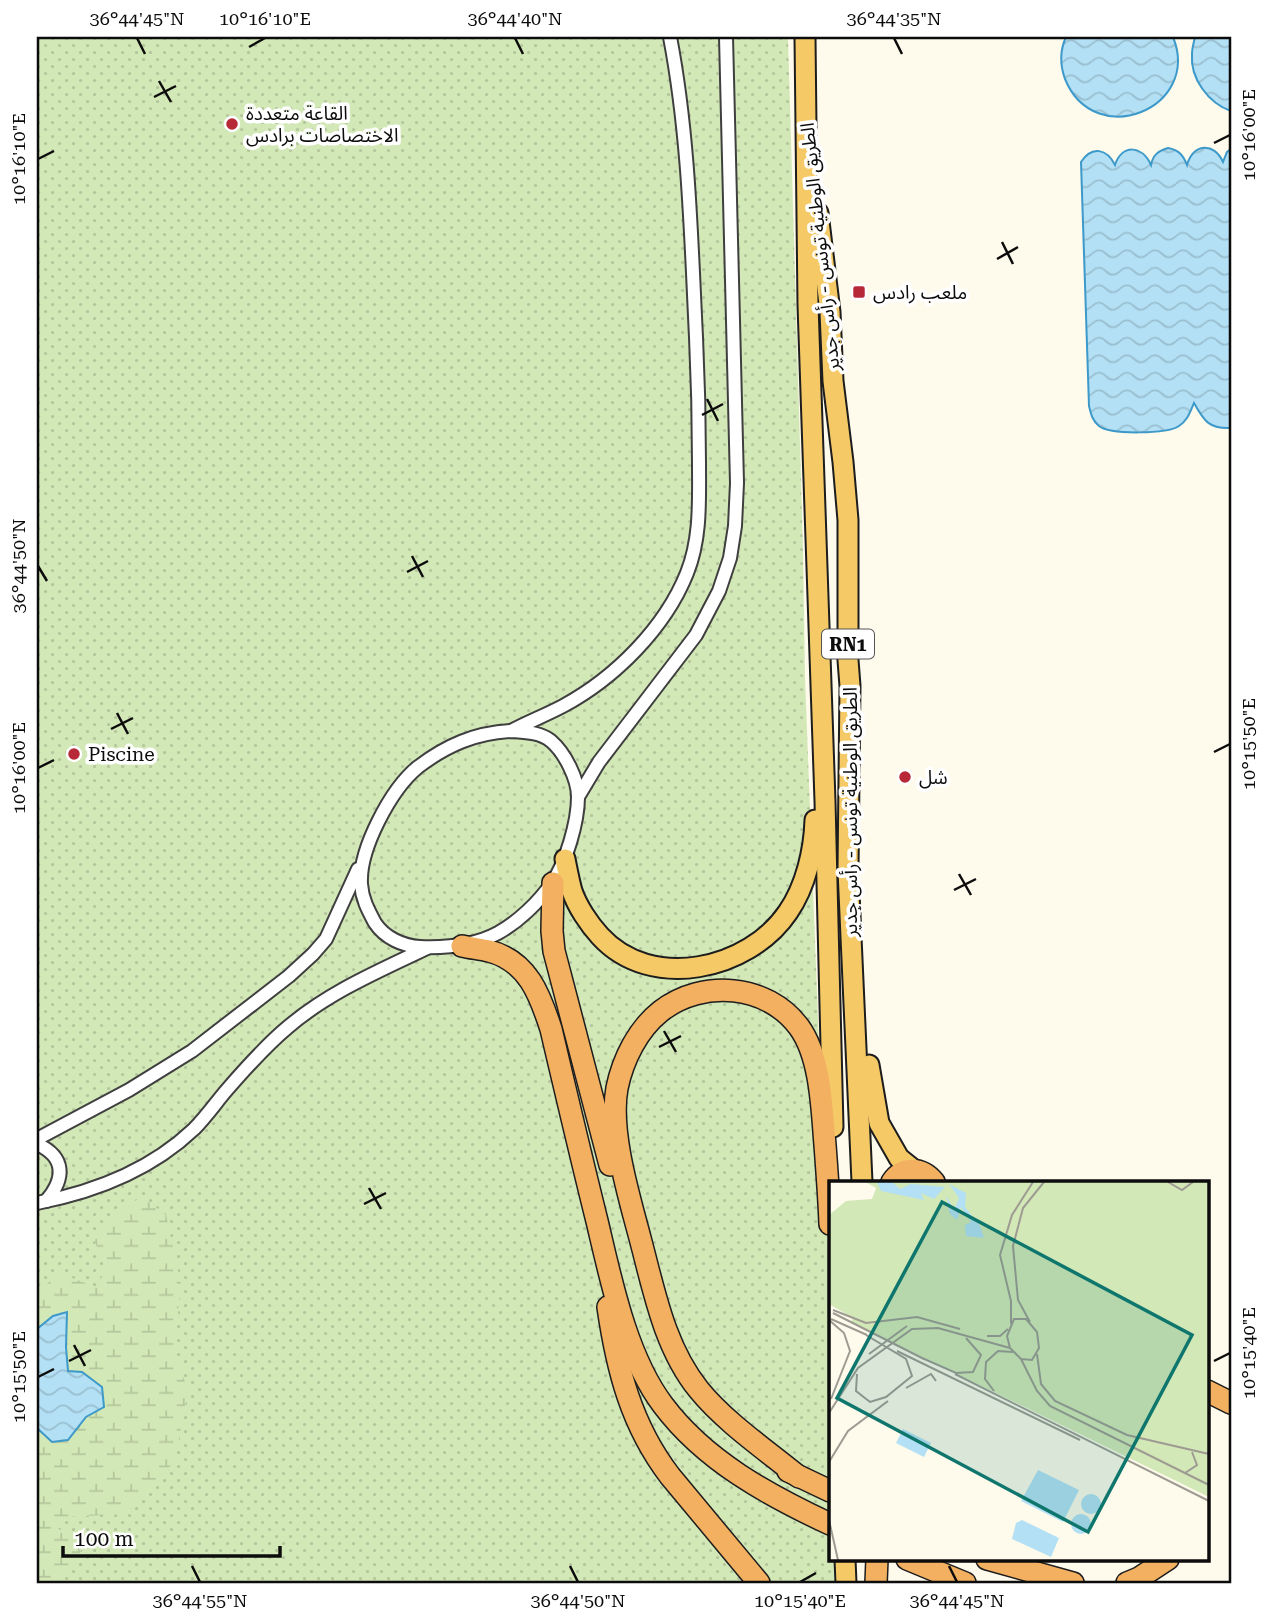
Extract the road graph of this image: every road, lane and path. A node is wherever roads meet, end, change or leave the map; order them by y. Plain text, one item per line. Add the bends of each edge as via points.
1 (670, 37) edge
2 (726, 37) edge
3 (805, 37) edge
4 (807, 108) junction
5 (821, 710) junction
6 (511, 731) junction
7 (578, 797) junction
8 (365, 853) junction
9 (565, 859) junction
10 (553, 883) junction
11 (462, 946) junction
12 (428, 947) junction
13 (851, 957) junction
14 (37, 1142) edge
15 (914, 1170) junction
16 (834, 1181) edge
17 (862, 1181) edge
18 (893, 1181) edge
19 (933, 1181) edge
20 (589, 1191) junction
21 (829, 1197) edge
22 (41, 1202) edge
23 (1208, 1392) edge
24 (1231, 1403) edge
25 (799, 1477) junction
26 (829, 1491) edge
27 (829, 1523) edge
28 (845, 1560) edge
29 (869, 1560) edge
30 (877, 1560) edge
31 (911, 1560) edge
32 (975, 1560) edge
33 (991, 1560) edge
34 (1166, 1560) edge
35 (759, 1583) edge
36 (846, 1583) edge
37 (869, 1583) edge
38 (876, 1583) edge
39 (965, 1583) edge
40 (1027, 1583) edge
41 (1073, 1583) edge
42 (1127, 1583) edge

1 - 6 street via 686,147 699,393 695,546 687,574 652,634 607,677 565,706
2 - 7 street via 737,483 730,558 696,635 599,762
3 - 4 main road, الطريق الوطنية تونس - رأس جدير / RN1
4 - 5 main road, الطريق الوطنية تونس - رأس جدير / RN1 via 808,305
4 - 13 main road, الطريق الوطنية تونس - رأس جدير / RN1 via 848,520
5 - 9 main road via 814,833 803,881 788,912 744,951 687,969 647,965 630,957 594,929 573,893
5 - 16 main road, الطريق الوطنية تونس - رأس جدير / RN1
6 - 7 street via 534,733 551,741 572,768
6 - 8 street via 490,732 455,744 417,768 382,813
7 - 9 street
8 - 12 street via 361,882 365,906 379,928 397,942
8 - 14 street via 326,939 313,954 192,1051
9 - 10 street
10 - 11 street via 497,933
10 - 25 highway via 554,951 659,1345 678,1381 705,1415 750,1452
11 - 12 street
11 - 20 highway via 509,959 540,997
12 - 22 street via 313,1007 241,1073 196,1127 165,1153 111,1182
13 - 15 main road via 863,994 879,1123 899,1158
13 - 17 main road, الطريق الوطنية تونس - رأس جدير / RN1
14 - 22 street via 54,1156 60,1170 59,1184
15 - 18 highway
15 - 19 highway
20 - 27 highway via 622,1317 656,1395 709,1453 770,1495
20 - 35 highway via 608,1312 634,1416 656,1458
21 - 25 highway via 821,1089 799,1027 773,1004 741,991 709,991 661,1011 627,1056 615,1104 627,1187 654,1292 676,1352 700,1391
23 - 24 highway
25 - 26 highway
28 - 36 main road
29 - 37 main road
30 - 38 highway
31 - 39 highway
32 - 40 highway
33 - 41 highway
34 - 42 highway

